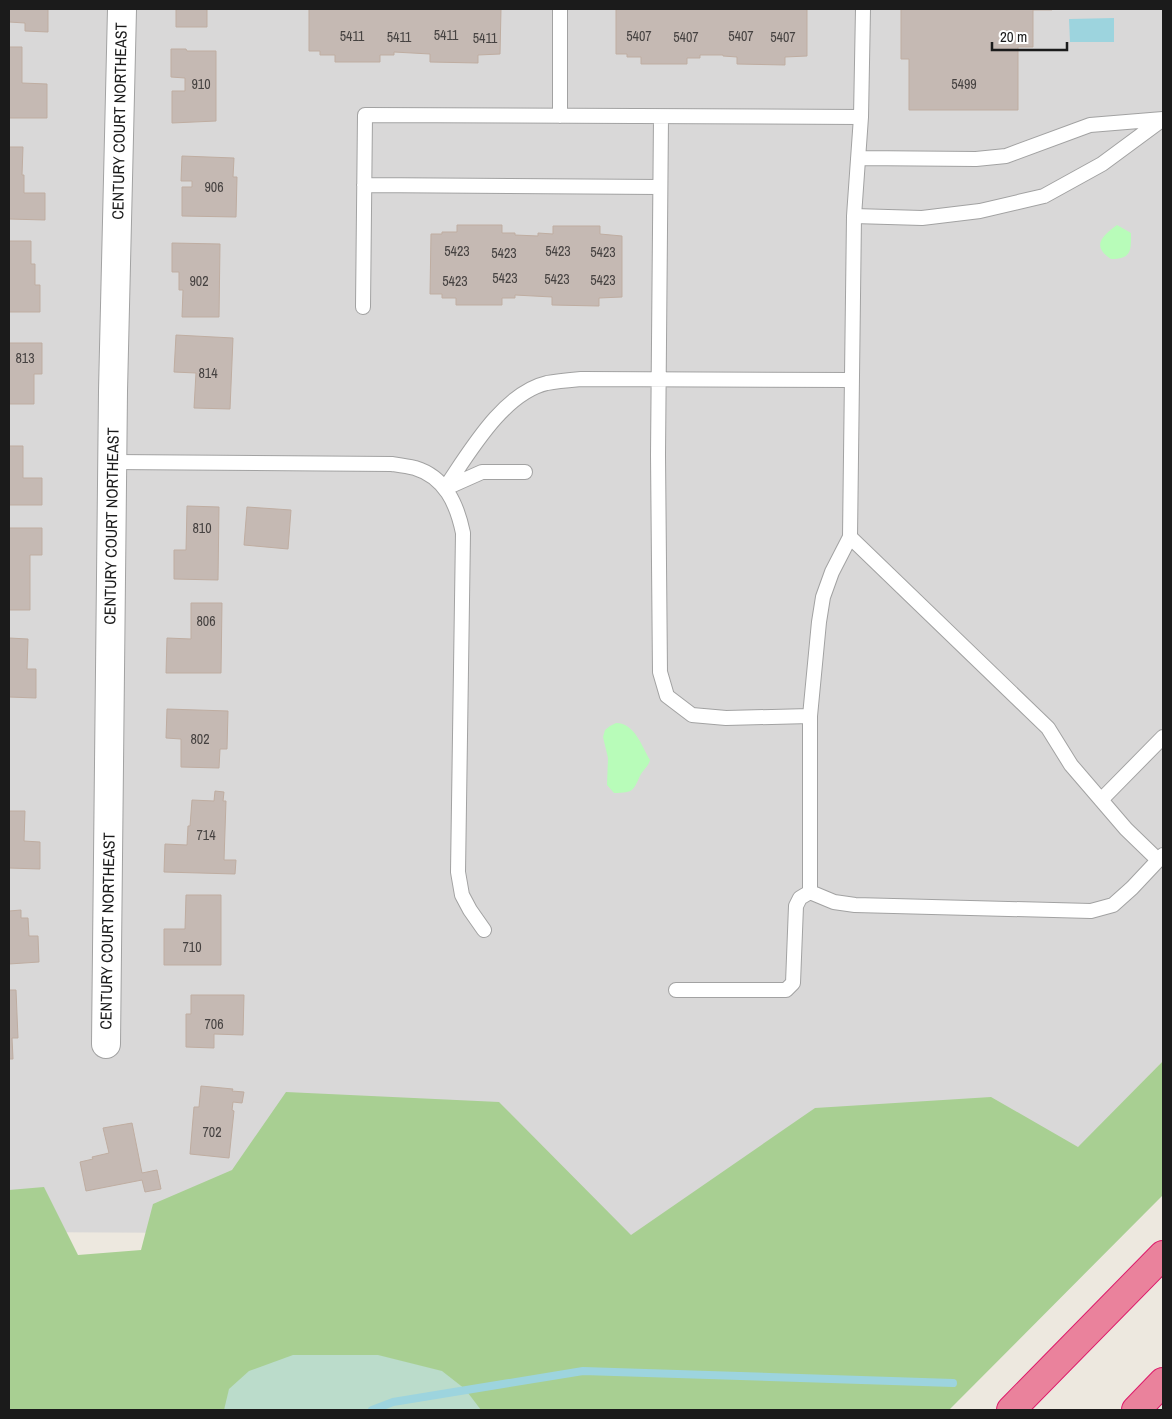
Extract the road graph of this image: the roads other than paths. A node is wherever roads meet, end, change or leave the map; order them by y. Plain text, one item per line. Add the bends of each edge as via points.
1 (122, 9) edge
2 (560, 9) edge
3 (863, 9) edge
4 (560, 116) junction
5 (661, 117) junction
6 (860, 117) junction
7 (1163, 119) edge
8 (858, 158) junction
9 (364, 185) junction
10 (660, 187) junction
11 (854, 216) junction
12 (363, 307) dead end
13 (659, 380) junction
14 (852, 380) junction
15 (112, 462) junction
16 (526, 472) dead end
17 (445, 488) junction
18 (850, 537) junction
19 (810, 716) junction
20 (1163, 737) edge
21 (1101, 800) junction
22 (1161, 857) edge
23 (810, 892) junction
24 (484, 930) dead end
25 (676, 990) dead end
26 (106, 1044) dead end
27 (1163, 1254) edge
28 (1163, 1382) edge
29 (1011, 1410) edge
30 (1136, 1410) edge

1 - 15 street, CENTURY COURT NORTHEAST
2 - 4 lane
3 - 6 lane
4 - 5 lane
4 - 9 lane via 364,115
5 - 6 lane
5 - 10 lane
6 - 8 lane
7 - 8 lane via 1090,124 1006,156 976,159
7 - 11 lane via 1102,164 1044,196 980,211 932,217
8 - 11 lane
9 - 10 lane
9 - 12 lane
10 - 13 lane
11 - 14 lane
13 - 14 lane
13 - 17 lane via 555,382 516,398 482,433
13 - 19 lane via 660,672 667,696 692,714 726,718
14 - 18 lane
15 - 17 lane via 392,464 427,473
15 - 26 street, CENTURY COURT NORTHEAST
16 - 17 lane via 482,472
17 - 24 lane via 460,515 463,533 458,872 462,895
18 - 19 lane via 823,597
18 - 21 lane via 1048,728 1071,765
19 - 23 lane
20 - 21 lane
21 - 22 lane via 1126,829
22 - 23 lane via 1113,904 1091,911 855,905 834,902
23 - 25 lane via 800,898 796,906 793,984 786,990
27 - 29 highway
28 - 30 highway

